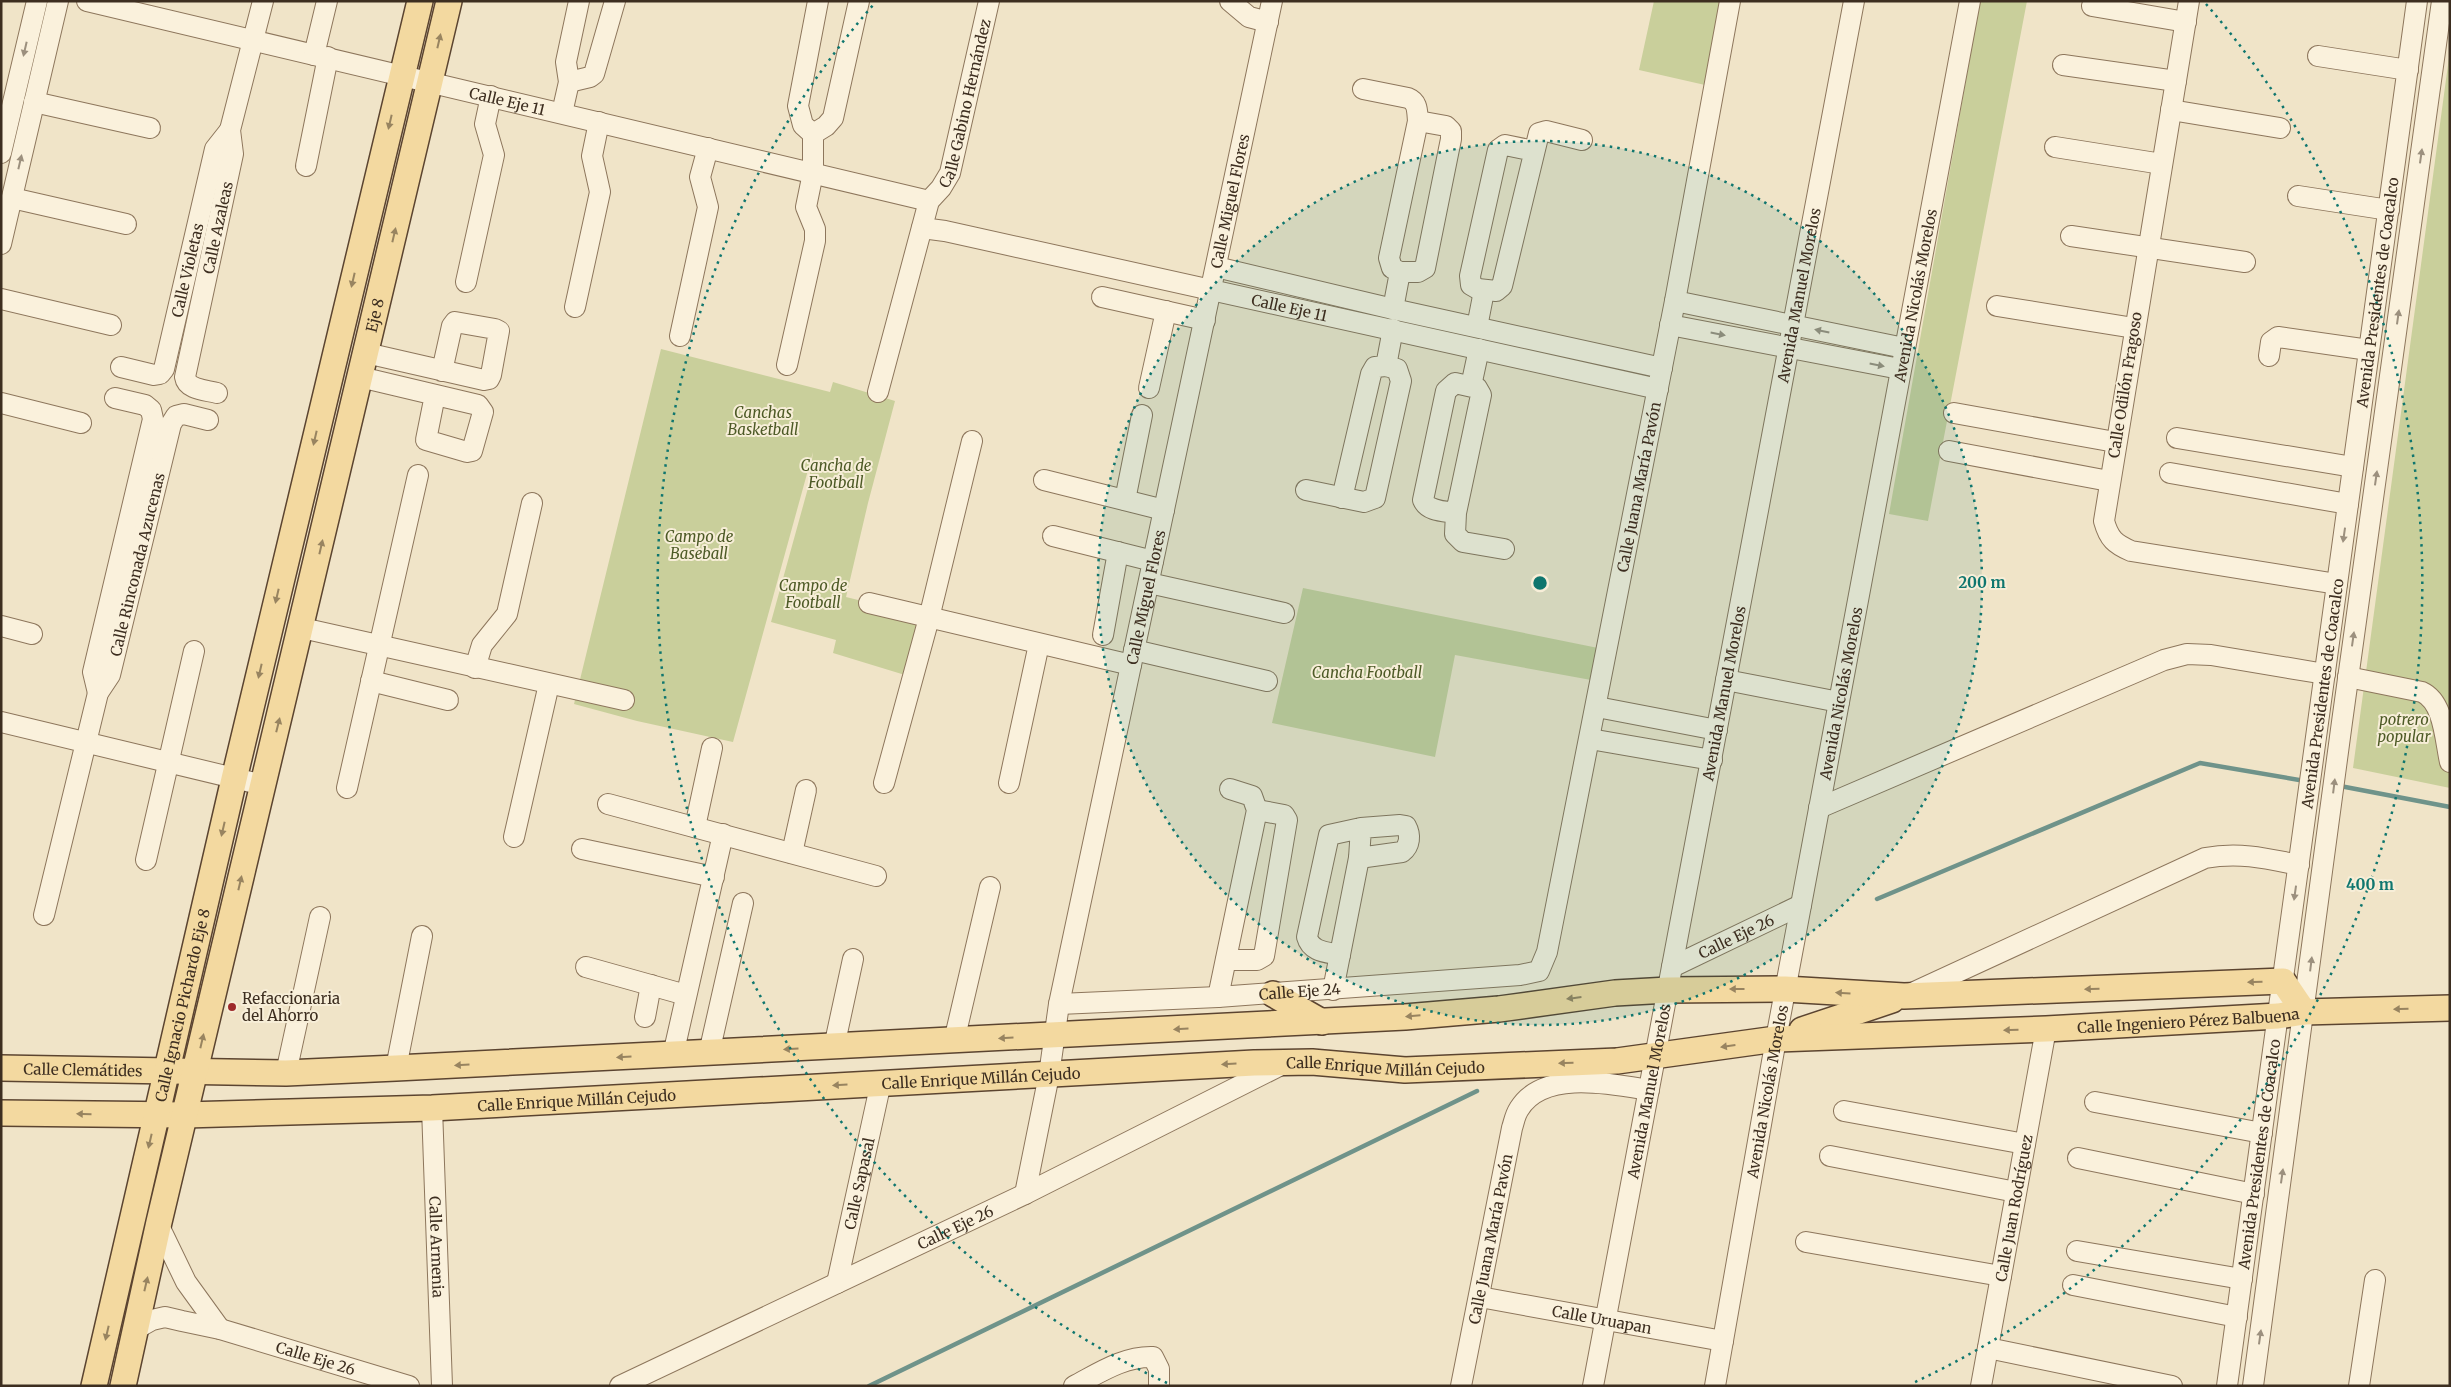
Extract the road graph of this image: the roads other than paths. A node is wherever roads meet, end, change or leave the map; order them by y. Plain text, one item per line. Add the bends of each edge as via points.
1 (36, 1) edge
2 (58, 1) edge
3 (87, 1) edge
4 (263, 1) edge
5 (327, 1) edge
6 (420, 1) edge
7 (449, 1) edge
8 (579, 1) edge
9 (615, 1) edge
10 (818, 1) edge
11 (858, 1) edge
12 (988, 1) edge
13 (1230, 1) edge
14 (1272, 1) edge
15 (1730, 1) edge
16 (1854, 1) edge
17 (1970, 1) edge
18 (2189, 1) edge
19 (2418, 1) edge
20 (2442, 1) edge
21 (2092, 6) dead end
22 (1268, 22) junction
23 (2186, 22) junction
24 (254, 40) junction
25 (321, 56) junction
26 (2318, 56) dead end
27 (2062, 65) dead end
28 (2408, 70) junction
29 (402, 75) junction
30 (430, 81) junction
31 (2176, 81) junction
32 (569, 82) junction
33 (1363, 89) dead end
34 (492, 96) junction
35 (34, 102) junction
36 (2171, 110) junction
37 (562, 113) junction
38 (2401, 119) junction
39 (1418, 121) junction
40 (599, 122) junction
41 (2425, 122) junction
42 (150, 128) dead end
43 (2280, 128) dead end
44 (230, 130) junction
45 (813, 134) junction
46 (1582, 140) dead end
47 (2055, 147) dead end
48 (708, 148) junction
49 (1534, 151) junction
50 (1, 153) edge
51 (2162, 164) junction
52 (306, 166) dead end
53 (813, 173) junction
54 (2298, 196) dead end
55 (12, 198) junction
56 (929, 201) junction
57 (2389, 210) junction
58 (126, 224) dead end
59 (922, 228) junction
60 (2071, 236) dead end
61 (1, 244) edge
62 (2148, 247) junction
63 (2245, 262) dead end
64 (1216, 267) junction
65 (1400, 272) junction
66 (466, 282) dead end
67 (1212, 290) junction
68 (1484, 291) junction
69 (1102, 297) dead end
70 (1, 299) edge
71 (1675, 301) junction
72 (1997, 306) dead end
73 (575, 307) dead end
74 (1166, 311) junction
75 (1393, 319) junction
76 (1205, 320) junction
77 (1792, 324) junction
78 (111, 325) dead end
79 (1670, 325) junction
80 (1478, 327) junction
81 (2134, 328) junction
82 (680, 336) dead end
83 (1788, 348) junction
84 (1904, 348) junction
85 (1479, 349) junction
86 (2369, 350) junction
87 (366, 353) junction
88 (2269, 356) dead end
89 (787, 365) dead end
90 (1386, 366) junction
91 (121, 367) dead end
92 (1662, 368) junction
93 (1900, 369) junction
94 (442, 371) junction
95 (360, 377) junction
96 (1472, 386) junction
97 (1149, 388) dead end
98 (1658, 389) junction
99 (878, 392) dead end
100 (217, 393) dead end
101 (435, 395) junction
102 (115, 398) dead end
103 (1, 404) edge
104 (1954, 413) dead end
105 (1142, 415) dead end
106 (208, 420) dead end
107 (82, 423) dead end
108 (2177, 438) dead end
109 (972, 440) dead end
110 (2115, 442) junction
111 (1949, 451) dead end
112 (2353, 467) junction
113 (2170, 473) dead end
114 (418, 475) dead end
115 (1044, 480) dead end
116 (2109, 481) junction
117 (1306, 490) dead end
118 (1342, 498) junction
119 (1125, 500) junction
120 (532, 503) dead end
121 (2348, 504) junction
122 (1164, 510) junction
123 (1456, 513) junction
124 (1053, 536) dead end
125 (1504, 549) dead end
126 (1118, 552) junction
127 (2340, 560) junction
128 (1153, 561) junction
129 (2364, 563) junction
130 (1149, 583) junction
131 (2337, 584) junction
132 (869, 603) dead end
133 (1284, 613) dead end
134 (929, 618) junction
135 (271, 623) joint
136 (1, 626) edge
137 (302, 628) junction
138 (32, 634) dead end
139 (1103, 635) dead end
140 (1040, 644) junction
141 (378, 646) junction
142 (194, 650) dead end
143 (1132, 657) junction
144 (475, 668) junction
145 (2325, 674) junction
146 (2348, 677) junction
147 (1726, 680) junction
148 (370, 681) junction
149 (1267, 681) dead end
150 (549, 684) junction
151 (98, 693) junction
152 (448, 700) dead end
153 (624, 700) dead end
154 (1839, 702) junction
155 (1596, 707) junction
156 (1, 722) edge
157 (1717, 730) junction
158 (1590, 739) junction
159 (86, 743) junction
160 (712, 748) dead end
161 (1712, 760) junction
162 (169, 762) junction
163 (2450, 762) edge
164 (234, 779) junction
165 (884, 782) dead end
166 (1009, 782) dead end
167 (263, 785) junction
168 (347, 788) dead end
169 (1230, 789) dead end
170 (806, 790) dead end
171 (608, 804) dead end
172 (1819, 808) junction
173 (1257, 810) junction
174 (695, 827) junction
175 (1361, 828) junction
176 (723, 834) junction
177 (514, 837) dead end
178 (582, 849) dead end
179 (792, 853) junction
180 (1359, 858) junction
181 (146, 860) dead end
182 (2299, 865) junction
183 (876, 876) dead end
184 (714, 877) junction
185 (990, 887) dead end
186 (743, 903) dead end
187 (1801, 905) junction
188 (44, 915) dead end
189 (320, 917) dead end
190 (422, 936) dead end
191 (1340, 955) junction
192 (853, 959) dead end
193 (1226, 960) junction
194 (586, 967) dead end
195 (1539, 971) joint
196 (1670, 978) junction
197 (2283, 981) junction
198 (651, 985) junction
199 (1785, 989) junction
200 (1333, 990) junction
201 (1273, 994) junction
202 (686, 995) junction
203 (1904, 996) junction
204 (1218, 998) junction
205 (1059, 1004) junction
206 (2450, 1008) edge
207 (2304, 1012) junction
208 (2278, 1016) junction
209 (644, 1017) dead end
210 (1322, 1022) junction
211 (2046, 1029) junction
212 (1055, 1036) junction
213 (1776, 1039) junction
214 (954, 1041) junction
215 (834, 1047) junction
216 (709, 1053) junction
217 (673, 1055) junction
218 (1655, 1057) junction
219 (1287, 1062) junction
220 (1, 1068) edge
221 (396, 1068) junction
222 (166, 1072) junction
223 (195, 1073) junction
224 (286, 1074) junction
225 (1049, 1075) junction
226 (881, 1082) junction
227 (1649, 1090) junction
228 (2095, 1102) dead end
229 (432, 1108) junction
230 (1844, 1111) dead end
231 (1, 1113) edge
232 (156, 1114) junction
233 (185, 1115) junction
234 (2262, 1133) junction
235 (2025, 1144) junction
236 (1830, 1156) dead end
237 (2078, 1158) dead end
238 (2016, 1192) junction
239 (1025, 1194) junction
240 (2254, 1194) junction
241 (159, 1226) junction
242 (1806, 1242) dead end
243 (2246, 1249) junction
244 (2077, 1251) dead end
245 (2272, 1252) junction
246 (2001, 1276) junction
247 (2242, 1279) junction
248 (2375, 1280) dead end
249 (837, 1284) junction
250 (2073, 1286) dead end
251 (1480, 1297) junction
252 (2237, 1316) junction
253 (1605, 1320) junction
254 (136, 1329) junction
255 (220, 1330) junction
256 (1722, 1341) junction
257 (1988, 1348) junction
258 (95, 1381) edge
259 (123, 1384) edge
260 (409, 1386) edge
261 (442, 1386) edge
262 (620, 1386) edge
263 (1074, 1386) edge
264 (1159, 1386) edge
265 (1461, 1386) edge
266 (1593, 1386) edge
267 (1715, 1386) edge
268 (1981, 1386) edge
269 (2172, 1386) edge
270 (2227, 1386) edge
271 (2253, 1386) edge
272 (2359, 1386) edge

1 -> 50 street
2 - 35 street
3 - 24 street, Calle Eje 11
4 - 24 street, Calle Azaleas
5 - 25 street
6 - 29 main road, Eje 8
30 -> 7 main road, Eje 8
8 - 32 street via 566,62
9 - 32 street via 594,74
10 - 45 street via 798,106 803,125
11 - 45 street via 833,118
12 - 56 street, Calle Gabino Hernández via 950,173
13 - 22 street via 1249,17
14 - 22 street, Calle Miguel Flores
15 - 71 street, Calle Juana María Pavón
16 - 77 street, Avenida Manuel Morelos
17 - 84 street, Avenida Nicolás Morelos
18 - 23 street, Calle Odilón Fragoso
19 - 28 street, Avenida Presidentes de Coacalco
20 - 41 street, Avenida Presidentes de Coacalco
21 - 23 street
22 - 64 street, Calle Miguel Flores
23 - 31 street, Calle Odilón Fragoso
24 - 25 street, Calle Eje 11
24 - 44 street, Calle Azaleas
25 - 29 street, Calle Eje 11
25 - 52 street
26 - 28 street
27 - 31 street
28 - 38 street, Avenida Presidentes de Coacalco
29 - 30 street, Calle Eje 11
29 -> 135 main road, Eje 8
30 - 34 street, Calle Eje 11
87 -> 30 main road, Eje 8
31 - 36 street, Calle Odilón Fragoso
32 - 37 street
33 - 39 street via 1411,99 1416,104
34 - 37 street, Calle Eje 11
34 - 66 street via 484,124 494,155
35 - 42 street
55 -> 35 street
36 - 43 street
36 - 51 street, Calle Odilón Fragoso
37 - 40 street, Calle Eje 11
38 - 41 street
38 - 57 street, Avenida Presidentes de Coacalco
39 - 65 street via 1390,258 1392,268
39 - 65 street via 1446,126 1451,131 1451,139 1425,268 1418,272
40 - 48 street, Calle Eje 11
40 - 73 street via 592,156 600,192
129 -> 41 street, Avenida Presidentes de Coacalco
44 - 91 street, Calle Violetas via 215,149 164,369 154,375
44 - 100 street, Calle Azaleas via 233,154 185,377 190,386
45 - 53 street
46 - 49 street via 1542,131
47 - 51 street
48 - 53 street, Calle Eje 11
48 - 82 street via 700,177 708,207
49 - 68 street via 1502,286 1496,291
49 - 68 street via 1505,145 1498,150 1470,276 1474,288
51 - 62 street, Calle Odilón Fragoso
53 - 56 street, Calle Eje 11
53 - 89 street via 806,207 815,229 815,241
54 - 57 street
55 - 58 street
55 - 61 street
56 - 59 street
57 - 86 street, Avenida Presidentes de Coacalco
59 - 67 street, Calle Eje 11
59 - 99 street
60 - 62 street
62 - 63 street
62 - 81 street, Calle Odilón Fragoso
64 - 67 street, Calle Miguel Flores
64 - 75 street
65 - 75 street
67 - 75 street, Calle Eje 11
67 - 76 street, Calle Miguel Flores
68 - 80 street
69 - 74 street
70 - 78 street
71 - 77 street
71 - 79 street, Calle Juana María Pavón
72 - 81 street
74 - 76 street
74 - 97 street
75 - 80 street
75 - 85 street, Calle Eje 11
75 - 90 street
76 - 122 street, Calle Miguel Flores
77 - 83 street, Avenida Manuel Morelos
84 -> 77 street
79 -> 83 street
79 - 92 street, Calle Juana María Pavón
80 - 92 street
81 - 110 street, Calle Odilón Fragoso
83 -> 93 street
83 - 147 street, Avenida Manuel Morelos
84 - 93 street, Avenida Nicolás Morelos
85 - 96 street
85 - 98 street, Calle Eje 11
86 - 88 street via 2278,337 2271,342
86 - 112 street, Avenida Presidentes de Coacalco
87 - 94 street
87 - 95 main road, Eje 8
90 - 118 street via 1375,367 1371,374
90 - 118 street via 1397,369 1401,381 1377,494 1368,502
92 - 98 street, Calle Juana María Pavón
93 - 154 street, Avenida Nicolás Morelos
94 - 94 street via 489,379 499,332 455,322
95 - 101 street
137 -> 95 main road, Eje 8
96 - 123 street via 1480,391 1481,399
96 - 123 street via 1454,383 1446,391 1423,495 1428,507
98 - 155 street, Calle Juana María Pavón
101 - 101 street via 481,408 483,412 472,451 426,440
102 - 151 street via 145,405 151,410 153,419 93,672
103 - 107 street
104 - 110 street
105 - 119 street
106 - 151 street, Calle Rinconada Azucenas via 184,414 176,416 171,424 110,675
108 - 112 street
109 - 134 street
110 - 116 street, Calle Odilón Fragoso
111 - 116 street
112 - 121 street, Avenida Presidentes de Coacalco
113 - 121 street
114 - 141 street
115 - 119 street
116 - 131 street, Calle Odilón Fragoso via 2104,522 2116,545 2131,551
117 - 118 street
119 - 122 street
120 - 144 street via 507,614 482,645
121 -> 127 street, Avenida Presidentes de Coacalco
122 - 128 street, Calle Miguel Flores
123 - 125 street via 1454,529 1463,542
124 - 126 street
126 - 128 street
126 - 139 street
127 - 129 street
127 - 131 street, Avenida Presidentes de Coacalco
128 - 130 street, Calle Miguel Flores
146 -> 129 street, Avenida Presidentes de Coacalco
130 - 133 street
130 - 143 street, Calle Miguel Flores
131 - 145 street, Avenida Presidentes de Coacalco
132 - 134 street
134 - 140 street
134 - 165 street
135 -> 164 main road, Calle Ignacio Pichardo Eje 8
136 - 138 street
137 - 141 street
167 -> 137 main road, Calle Ignacio Pichardo Eje 8
140 - 143 street
140 - 166 street
141 - 144 street
141 - 148 street
142 - 162 street
143 - 149 street
143 - 205 street, Calle Miguel Flores
144 - 150 street
145 - 172 street via 2210,655 2187,654 2164,660
145 - 182 street, Avenida Presidentes de Coacalco
146 - 163 street via 2430,696 2437,705
207 -> 146 street, Avenida Presidentes de Coacalco
147 - 154 street
147 - 157 street, Avenida Manuel Morelos
148 - 152 street
148 - 168 street
150 - 153 street
150 - 177 street
151 - 159 street, Calle Rinconada Azucenas
154 - 172 street, Avenida Nicolás Morelos
155 - 157 street
155 - 158 street, Calle Juana María Pavón
156 - 159 street
157 - 161 street, Avenida Manuel Morelos
158 - 161 street
158 - 195 street, Calle Juana María Pavón via 1547,952
159 - 162 street
159 - 188 street, Calle Rinconada Azucenas
160 - 174 street
161 - 196 street, Avenida Manuel Morelos
162 - 164 street
162 - 181 street
164 - 167 street
164 -> 222 main road, Calle Ignacio Pichardo Eje 8
223 -> 167 main road, Calle Ignacio Pichardo Eje 8
169 - 173 street via 1249,794
170 - 179 street
171 - 174 street
172 - 187 street, Avenida Nicolás Morelos
173 - 193 street
173 - 193 street via 1284,815 1287,820 1264,956 1257,960
174 - 176 street
175 - 180 street
175 - 180 street via 1406,826 1409,842 1408,848 1402,852
175 - 191 street via 1329,835 1308,937 1309,944 1315,949
176 - 179 street
176 - 184 street
178 - 184 street
179 - 183 street
180 - 191 street
182 -> 197 street, Avenida Presidentes de Coacalco
182 - 203 street via 2256,856 2228,854 2205,858
184 - 202 street
185 - 214 street
186 - 216 street
187 - 196 street, Calle Eje 26
187 - 199 street, Avenida Nicolás Morelos
189 - 224 street
190 - 221 street
191 - 200 street
192 - 215 street
193 - 204 street
194 - 198 street
195 - 200 street, Calle Eje 24 via 1520,976
199 -> 196 main road
196 -> 210 main road via 1615,993 1498,1009
196 - 218 street, Avenida Manuel Morelos
197 -> 203 main road, Calle Ingeniero Pérez Balbuena
197 - 207 main road, Calle Ingeniero Pérez Balbuena
197 - 208 street, Avenida Presidentes de Coacalco
198 - 202 street
198 - 209 street
203 -> 199 main road, Calle Ingeniero Pérez Balbuena
199 - 213 street, Avenida Nicolás Morelos
200 - 201 street, Calle Eje 24
201 - 204 street, Calle Eje 24
201 - 210 main road
202 - 217 street
203 - 213 main road
204 - 205 street, Calle Eje 24
205 - 212 street, Calle Miguel Flores
206 -> 207 main road
207 - 208 main road, Calle Ingeniero Pérez Balbuena
245 -> 207 street, Avenida Presidentes de Coacalco
208 - 211 main road, Calle Ingeniero Pérez Balbuena
208 - 234 street, Avenida Presidentes de Coacalco
210 -> 212 main road
211 -> 213 main road, Calle Ingeniero Pérez Balbuena
211 - 235 street, Calle Juan Rodríguez
212 -> 214 main road
212 - 225 street, Calle Miguel Flores
213 -> 218 main road, Calle Enrique Millán Cejudo
213 - 256 street, Avenida Nicolás Morelos
214 - 215 main road
215 -> 216 main road
216 - 217 main road
217 -> 221 main road
218 -> 219 main road, Calle Enrique Millán Cejudo via 1405,1070
218 - 227 street, Avenida Manuel Morelos
219 -> 225 main road, Calle Enrique Millán Cejudo
219 - 239 street, Calle Eje 26
220 - 222 main road, Calle Clemátides
221 - 224 main road
222 - 223 main road, Calle Clemátides
222 - 232 main road, Calle Ignacio Pichardo Eje 8
223 - 224 main road
223 - 233 main road, Calle Ignacio Pichardo Eje 8
225 - 226 main road, Calle Enrique Millán Cejudo
225 - 239 street, Calle Miguel Flores
226 -> 229 main road, Calle Enrique Millán Cejudo
226 - 249 street, Calle Sapasal
227 - 251 street, Calle Juana María Pavón via 1607,1083 1553,1085 1531,1097 1519,1109 1512,1128
227 - 253 street, Avenida Manuel Morelos
228 - 234 street
229 - 233 main road, Calle Enrique Millán Cejudo
229 - 261 street, Calle Armenia
230 - 235 street
232 -> 231 main road
232 - 233 main road
232 -> 258 main road, Calle Ignacio Pichardo Eje 8
233 - 241 main road, Calle Ignacio Pichardo Eje 8
234 - 240 street, Avenida Presidentes de Coacalco
235 - 238 street, Calle Juan Rodríguez
236 - 238 street
237 - 240 street
238 - 246 street, Calle Juan Rodríguez
239 - 249 street, Calle Eje 26
240 - 243 street, Avenida Presidentes de Coacalco
254 -> 241 main road, Calle Ignacio Pichardo Eje 8
241 - 255 street via 186,1282
242 - 246 street
243 - 245 street
243 - 247 street, Avenida Presidentes de Coacalco
244 - 247 street
271 -> 245 street, Avenida Presidentes de Coacalco
246 - 257 street, Calle Juan Rodríguez
247 - 252 street, Avenida Presidentes de Coacalco
248 - 272 street
249 - 262 street, Calle Eje 26
250 - 252 street
251 - 253 street, Calle Uruapan
251 - 265 street, Calle Juana María Pavón
252 - 270 street, Avenida Presidentes de Coacalco
253 - 256 street, Calle Uruapan
253 - 266 street, Avenida Manuel Morelos
254 - 255 street, Calle Eje 26 via 152,1320 165,1318
254 - 259 main road, Calle Ignacio Pichardo Eje 8
255 - 260 street, Calle Eje 26
256 - 267 street, Avenida Nicolás Morelos
257 - 268 street, Calle Juan Rodríguez
257 - 269 street
263 - 264 street via 1139,1357 1153,1357 1159,1369

